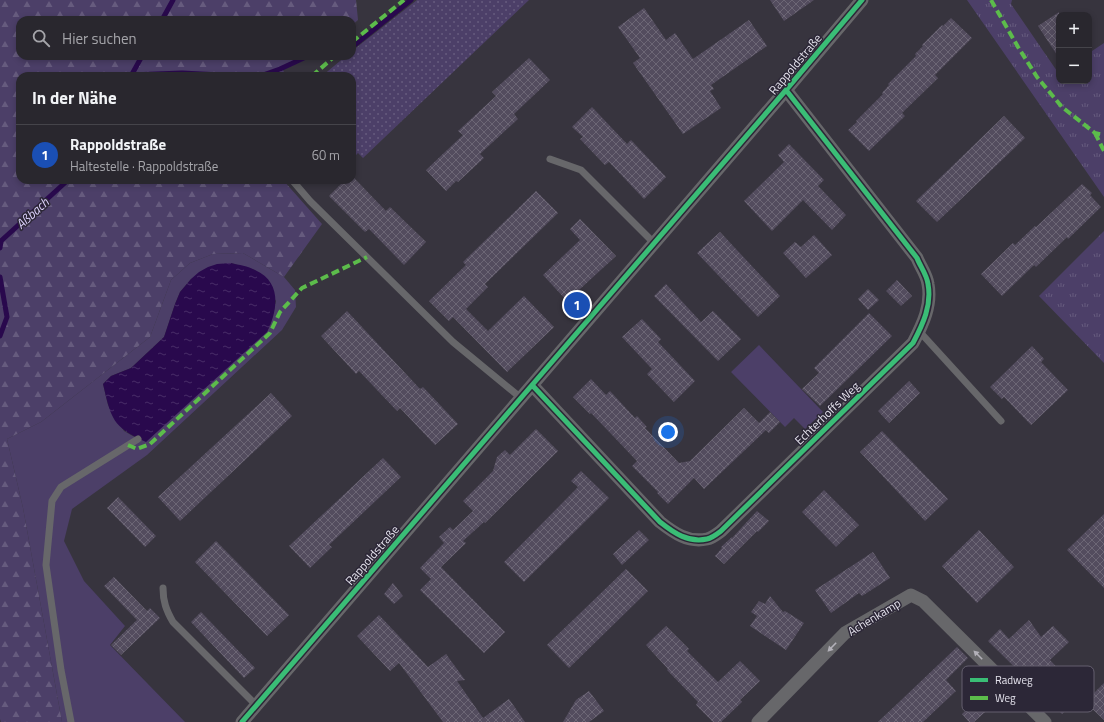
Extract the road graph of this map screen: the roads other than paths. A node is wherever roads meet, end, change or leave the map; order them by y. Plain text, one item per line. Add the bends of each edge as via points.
1 (862, 0) edge
2 (786, 90) junction
3 (550, 159) dead end
4 (295, 184) edge
5 (654, 243) junction
6 (919, 331) junction
7 (532, 385) junction
8 (521, 398) junction
9 (1001, 421) dead end
10 (138, 439) dead end
11 (163, 588) dead end
12 (989, 666) edge
13 (256, 705) junction
14 (1035, 712) edge
15 (71, 722) edge
16 (242, 722) edge
17 (758, 722) edge
18 (1045, 722) edge

1 - 2 street, Rappoldstraße
2 - 5 street, Rappoldstraße
2 - 6 street, Echterhoffs Weg via 917,258 928,282 929,302
3 - 5 lane via 581,170
4 - 8 lane via 453,342
5 - 7 street, Rappoldstraße
6 - 7 street, Echterhoffs Weg via 913,343 896,360 721,531 708,539 689,540 673,533 660,522
6 - 9 lane
7 - 8 street, Rappoldstraße
8 - 13 street, Rappoldstraße
10 - 15 lane via 61,487 52,501 46,565
11 - 13 lane via 163,599 173,622
12 -> 17 street, Achenkamp via 923,601 911,594 845,633
13 - 16 street, Rappoldstraße
18 -> 14 street, Achenkamp

